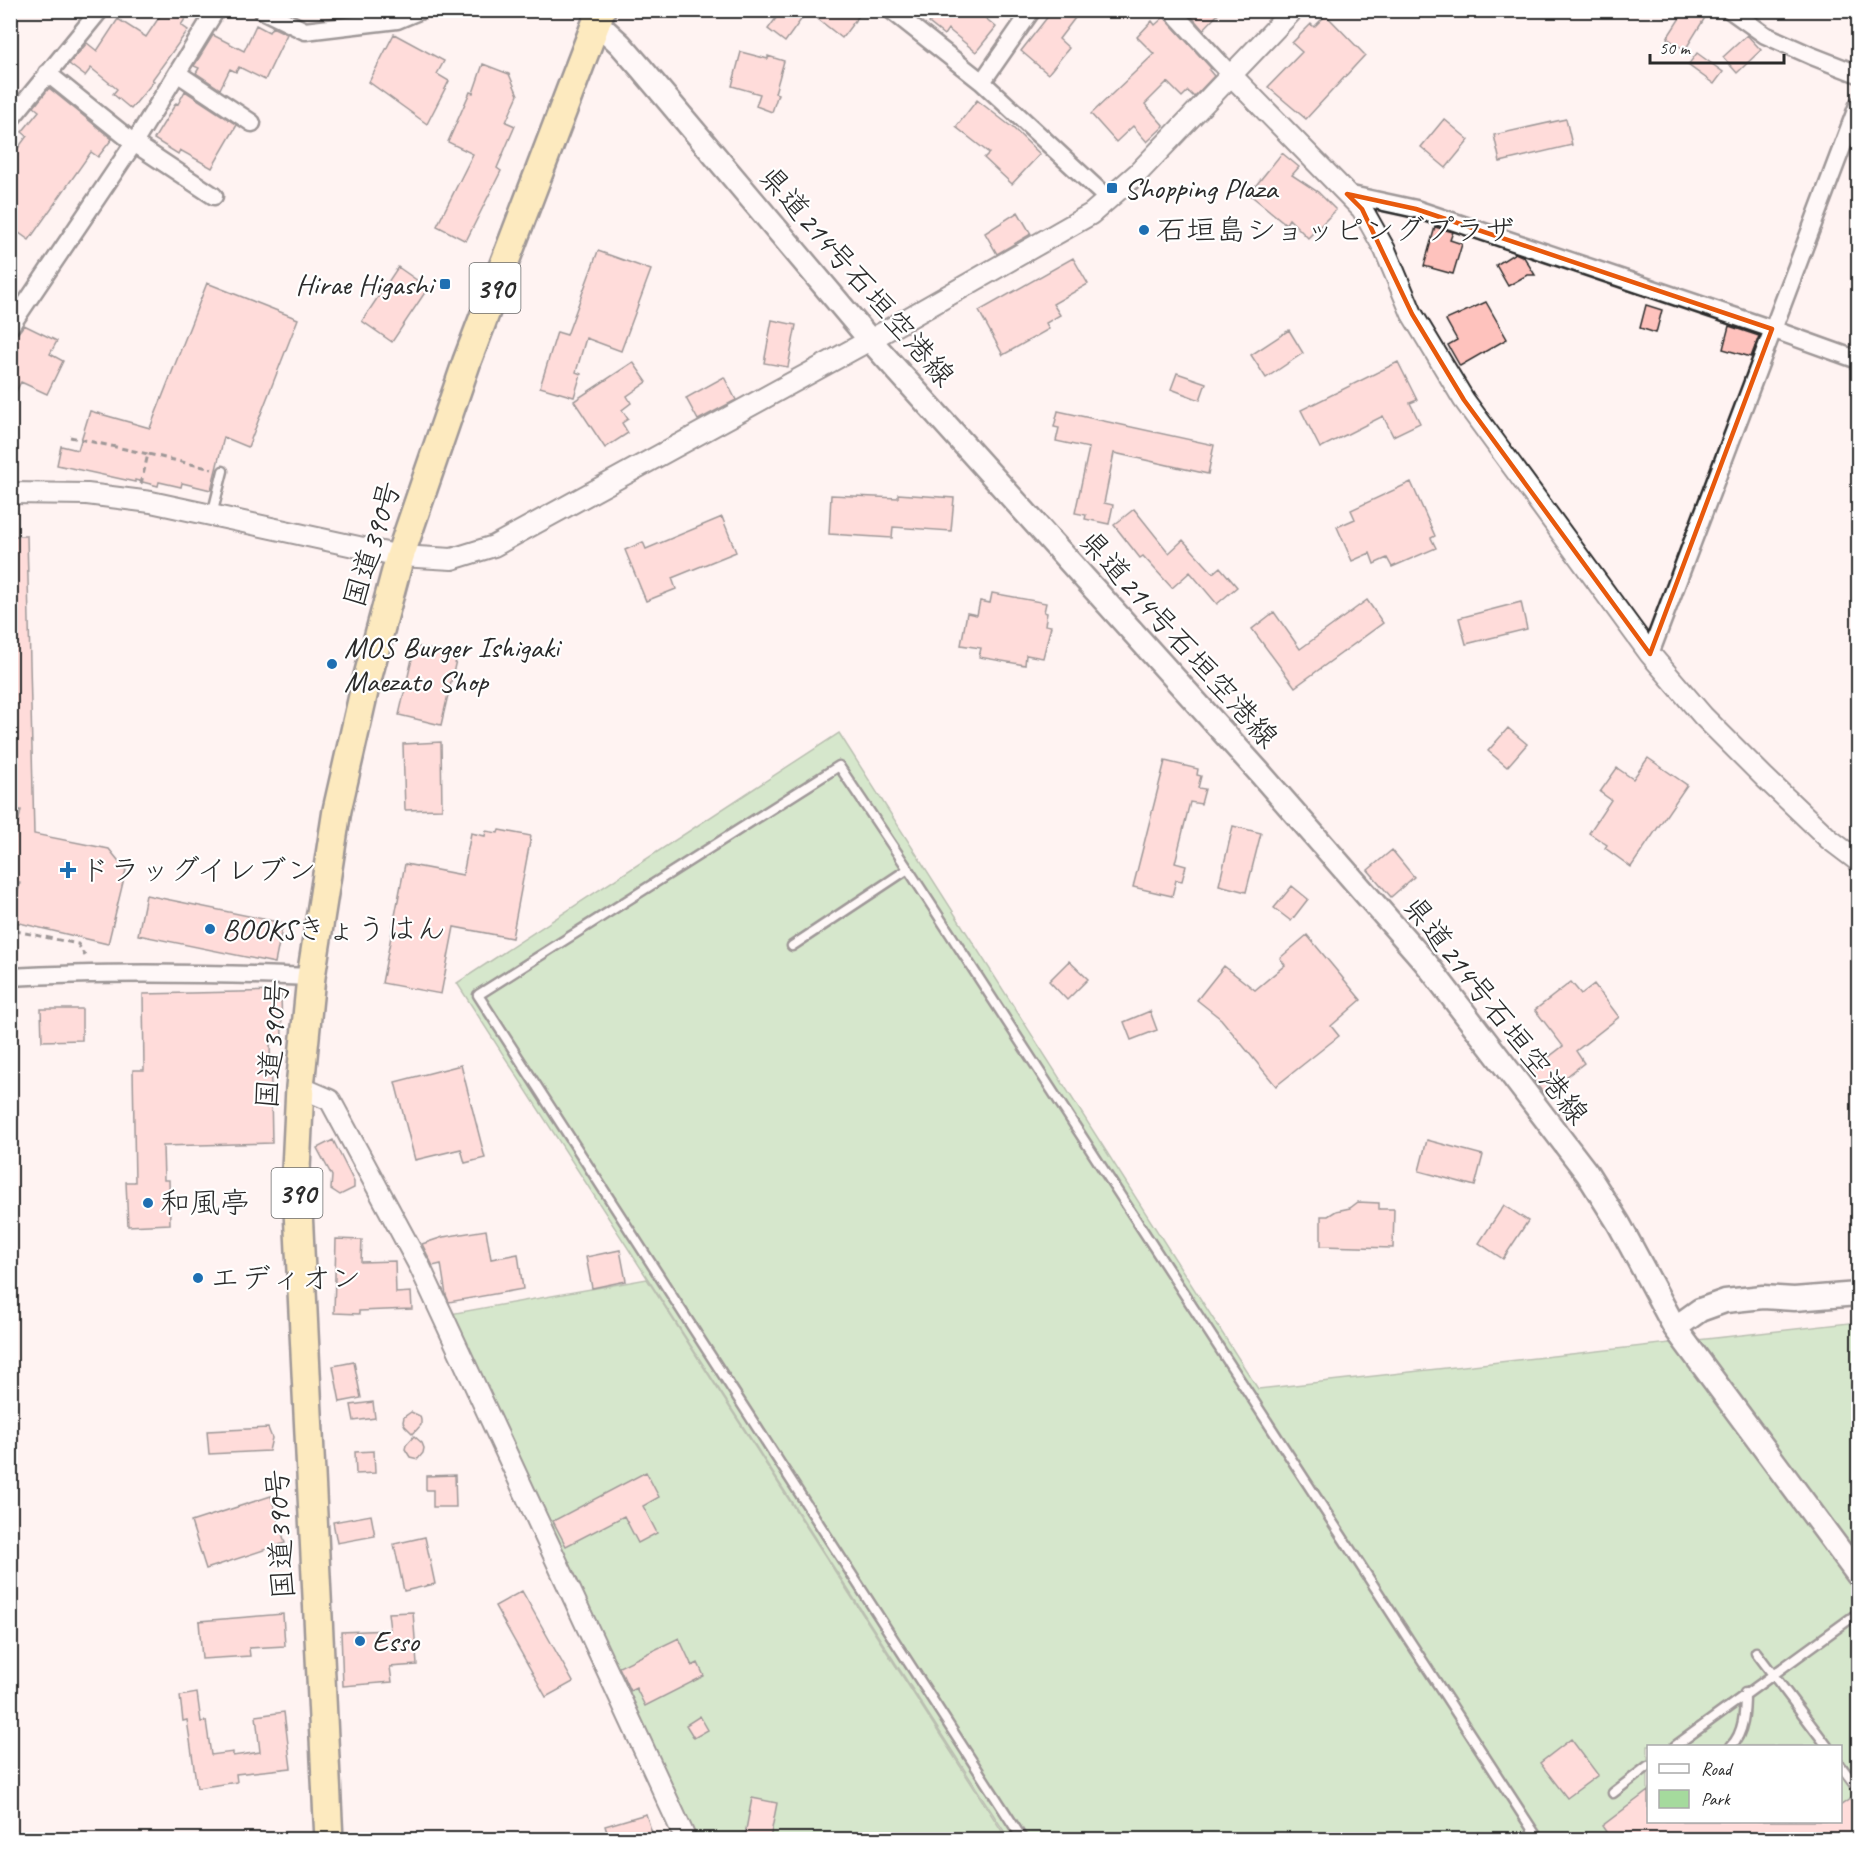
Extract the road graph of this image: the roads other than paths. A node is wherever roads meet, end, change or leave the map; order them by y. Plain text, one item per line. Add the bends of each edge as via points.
1 (100, 10) edge
2 (216, 10) edge
3 (262, 10) edge
4 (421, 10) edge
5 (891, 10) edge
6 (1032, 10) edge
7 (1171, 10) edge
8 (1293, 10) edge
9 (1730, 10) edge
10 (593, 14) edge
11 (47, 73) junction
12 (177, 73) junction
13 (1858, 74) edge
14 (1232, 76) junction
15 (982, 82) junction
16 (1858, 105) edge
17 (10, 120) edge
18 (252, 123) dead end
19 (134, 143) junction
20 (1347, 194) junction
21 (214, 196) dead end
22 (1108, 199) junction
23 (10, 327) edge
24 (1772, 328) junction
25 (870, 340) junction
26 (1858, 360) edge
27 (223, 471) dead end
28 (10, 493) edge
29 (212, 515) junction
30 (400, 556) junction
31 (1650, 654) junction
32 (1858, 861) edge
33 (909, 869) junction
34 (792, 946) dead end
35 (10, 977) edge
36 (311, 977) junction
37 (300, 1087) junction
38 (1858, 1294) edge
39 (1675, 1328) junction
40 (1858, 1575) edge
41 (1858, 1613) edge
42 (1756, 1652) dead end
43 (1771, 1675) junction
44 (1746, 1694) junction
45 (1676, 1745) edge
46 (1732, 1745) edge
47 (1826, 1745) edge
48 (1647, 1767) edge
49 (1842, 1768) edge
50 (1858, 1789) edge
51 (1613, 1792) dead end
52 (328, 1839) edge
53 (686, 1839) edge
54 (1023, 1839) edge
55 (1539, 1839) edge

1 - 11 street
2 - 12 street
3 - 4 street via 305,31 396,20
5 - 15 street
6 - 15 street
7 - 14 street
8 - 14 street
9 - 13 street via 1765,34
10 - 25 main road, 県道214号石垣空港線
10 - 30 highway, 国道390号 / 390
11 - 17 street
11 - 19 street
12 - 18 street
12 - 19 street
14 - 20 street
14 - 22 street
15 - 22 street
16 - 24 street
19 - 21 street
19 - 23 street
20 - 24 street via 1416,209
20 - 31 street via 1362,209 1385,250 1412,314 1464,400
22 - 25 street via 1091,214
24 - 26 street
24 - 31 street
25 - 30 street via 494,546 452,559
25 - 39 main road, 県道214号石垣空港線 via 1259,772 1425,963 1587,1173
27 - 29 lane
28 - 29 street via 87,494
29 - 30 street
30 - 36 highway, 国道390号 / 390 via 337,810
31 - 32 street via 1764,778
33 - 34 lane
33 - 54 lane via 839,766 478,995
33 - 55 lane
35 - 36 street via 95,973
36 - 37 highway, 国道390号 / 390
37 - 52 highway, 国道390号 / 390 via 296,1169
37 - 53 street via 330,1100 420,1267
38 - 39 main road via 1725,1300 1700,1310
39 - 40 main road, 県道214号石垣空港線
41 - 43 lane
42 - 43 lane
43 - 44 lane
43 - 47 lane
44 - 45 lane
44 - 46 lane via 1745,1714
48 - 51 lane
49 - 50 lane

